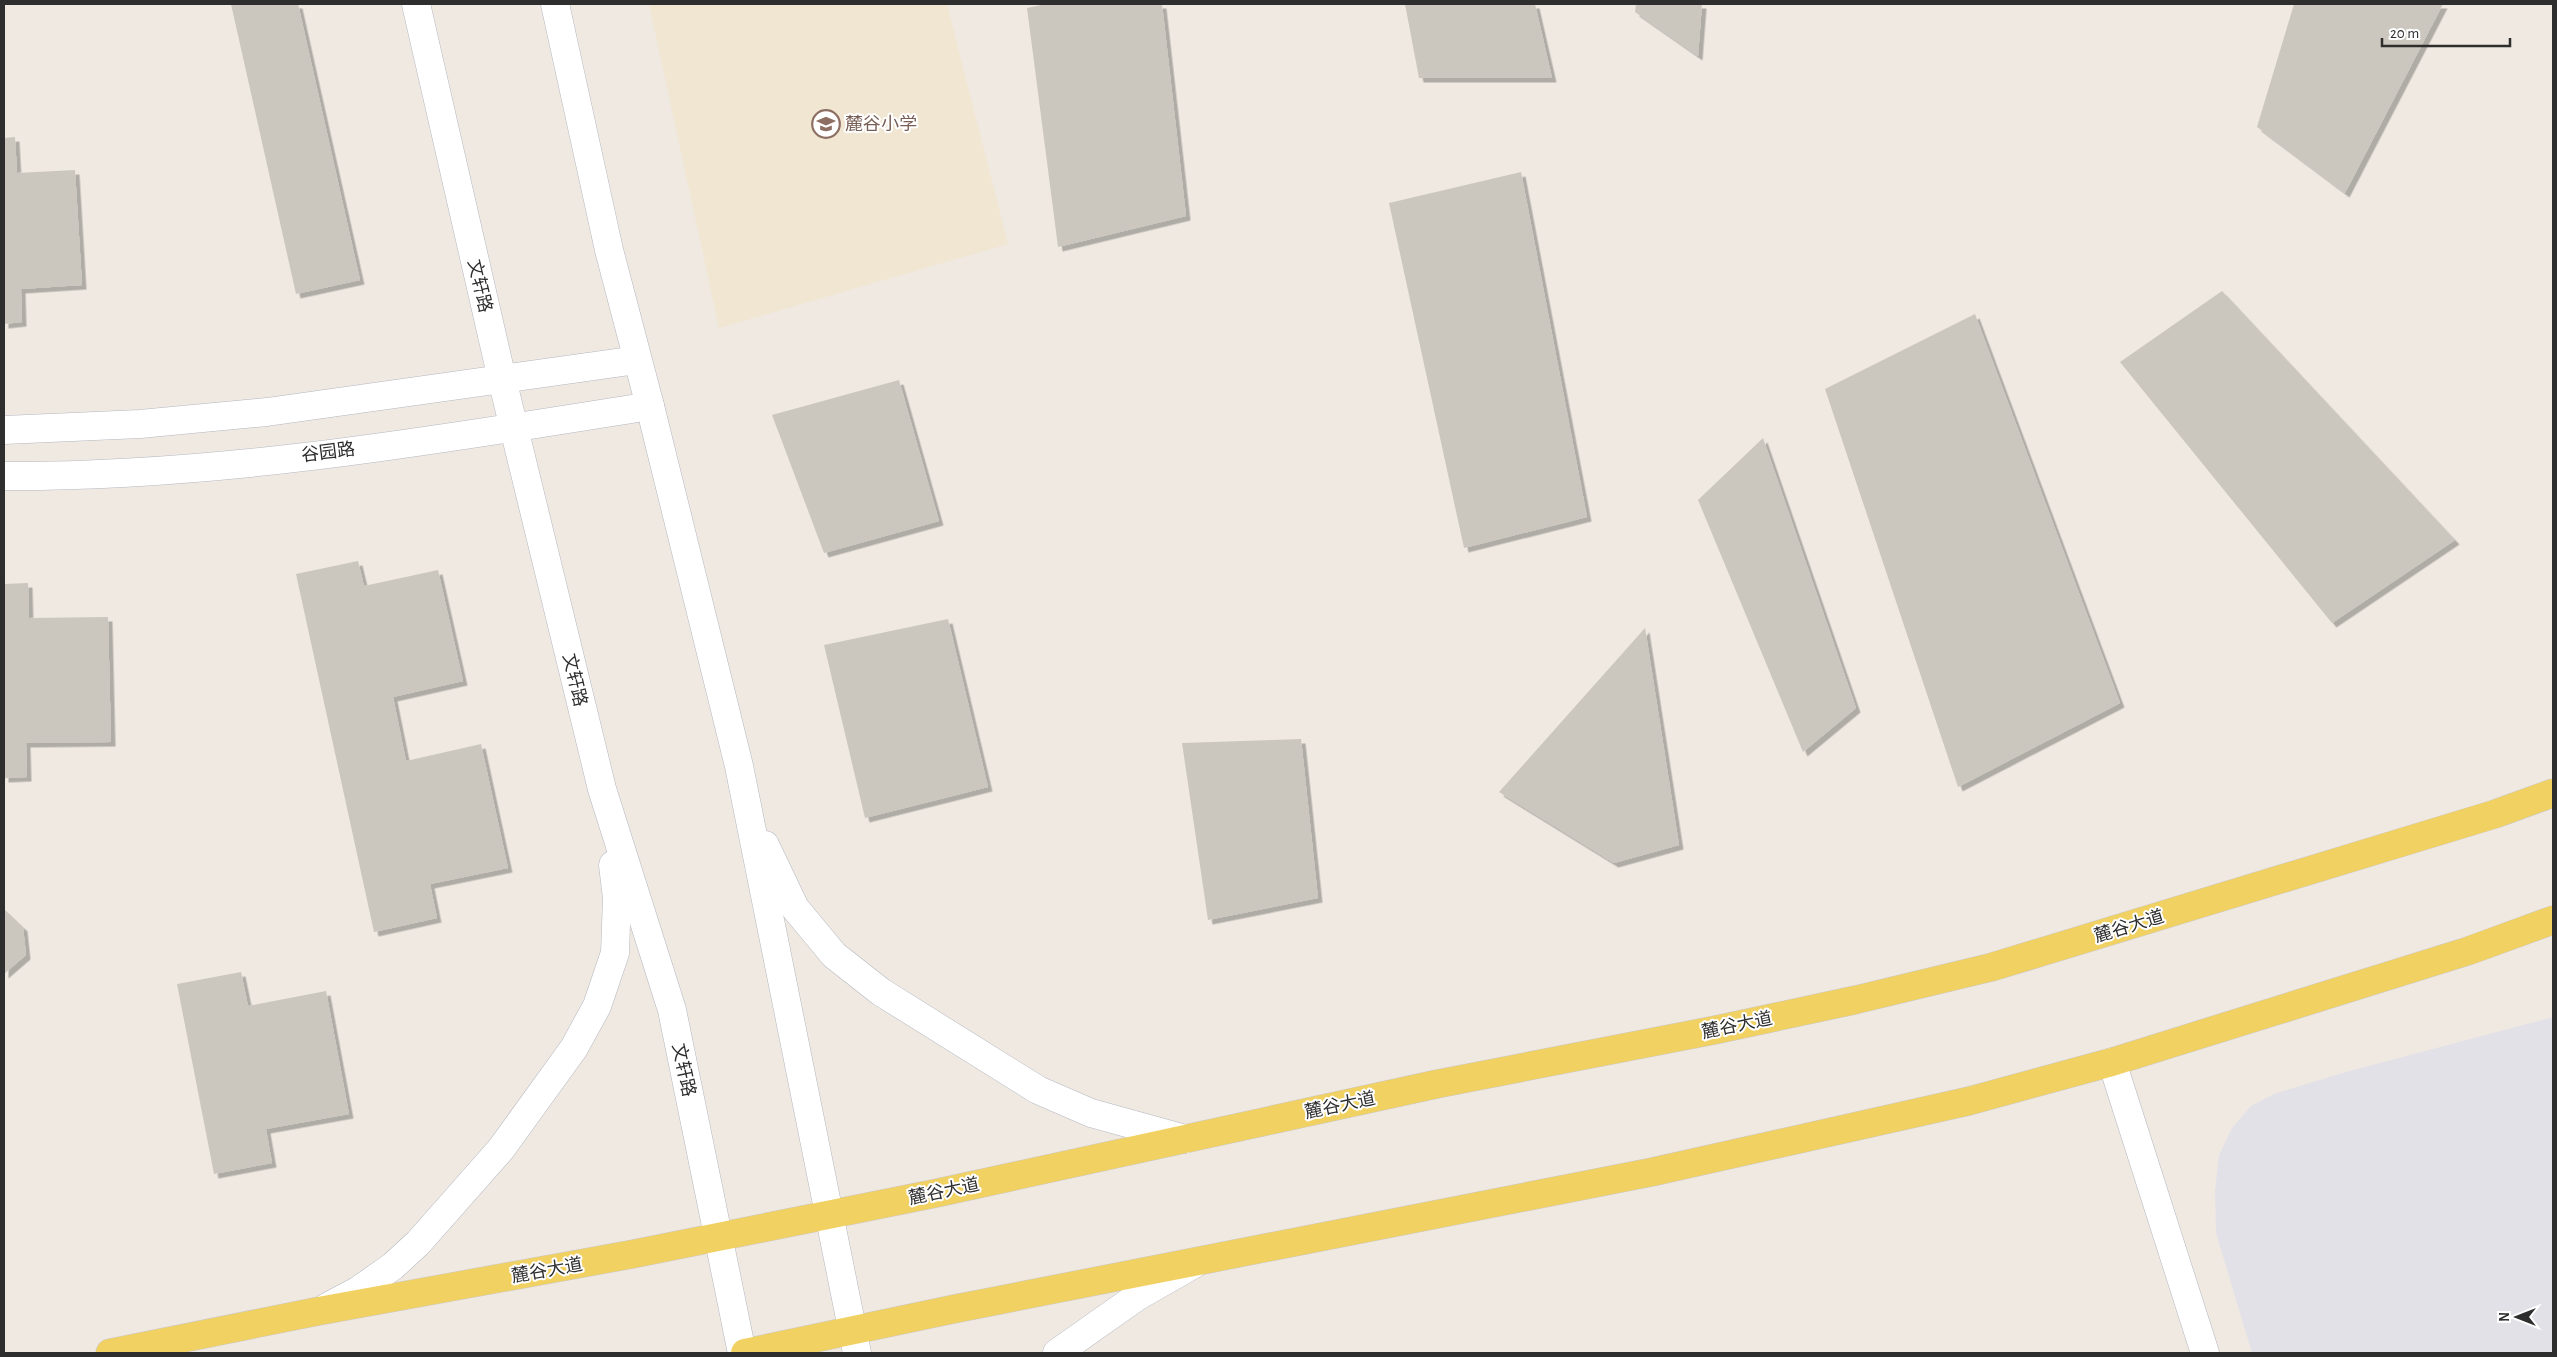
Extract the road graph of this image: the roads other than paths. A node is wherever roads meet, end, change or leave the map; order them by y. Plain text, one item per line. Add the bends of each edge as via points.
1 (416, 4) edge
2 (554, 4) edge
3 (637, 360) junction
4 (502, 379) junction
5 (650, 406) junction
6 (515, 428) junction
7 (4, 430) edge
8 (4, 476) edge
9 (739, 766) junction
10 (602, 789) junction
11 (2553, 793) edge
12 (2553, 920) edge
13 (2112, 1062) junction
14 (1185, 1139) junction
15 (829, 1215) junction
16 (718, 1237) junction
17 (1202, 1260) junction
18 (319, 1311) junction
19 (855, 1342) edge
20 (110, 1353) edge
21 (744, 1353) edge
22 (1057, 1353) edge
23 (2205, 1353) edge

1 - 4 main road, 文轩路
2 - 3 main road
3 - 4 main road
3 - 5 main road
4 - 6 main road, 文轩路
4 - 7 main road via 267,412 140,424
5 - 6 main road, 谷园路
5 - 9 main road
6 - 8 main road, 谷园路 via 272,460 143,471
6 - 10 main road, 文轩路
9 - 14 main road via 764,844 795,908 834,955 881,992 1038,1090 1091,1113
9 - 15 main road
10 - 16 main road, 文轩路 via 672,1010
10 - 18 main road via 617,898 615,953 598,1006 547,1087 455,1204 392,1266 359,1290
11 - 14 main road, 麓谷大道 via 2496,814 1992,967 1715,1030 1437,1084
12 - 13 main road via 2468,952
13 - 17 main road via 1969,1101 1652,1172
13 - 23 main road
14 - 15 main road, 麓谷大道
15 - 16 main road, 麓谷大道
15 - 19 main road
16 - 18 main road, 麓谷大道
16 - 21 main road, 文轩路
17 - 19 main road
17 - 22 main road via 1138,1296
18 - 20 main road, 麓谷大道
19 - 21 main road

